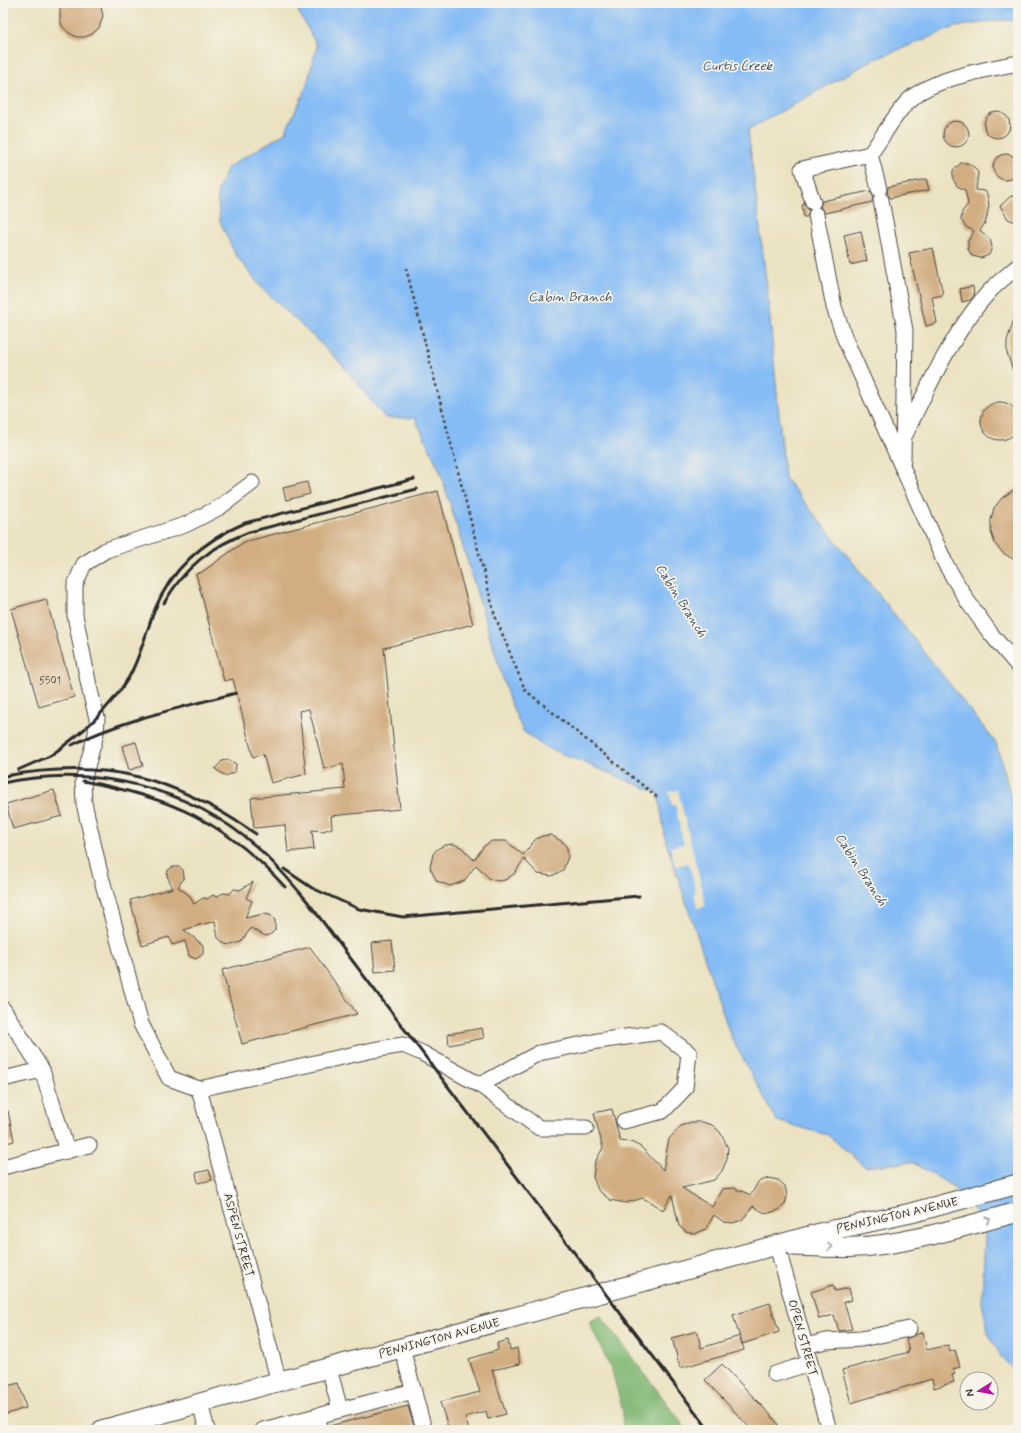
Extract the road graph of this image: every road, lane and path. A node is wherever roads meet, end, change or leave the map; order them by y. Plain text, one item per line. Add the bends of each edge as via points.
1 (1018, 64) edge
2 (870, 154) junction
3 (1018, 266) edge
4 (406, 268) dead end
5 (903, 439) junction
6 (902, 466) junction
7 (252, 483) dead end
8 (1018, 666) edge
9 (657, 797) dead end
10 (3, 1009) edge
11 (42, 1070) junction
12 (3, 1079) edge
13 (480, 1085) junction
14 (199, 1089) junction
15 (624, 1121) dead end
16 (586, 1128) dead end
17 (89, 1145) dead end
18 (67, 1151) junction
19 (3, 1167) edge
20 (1018, 1184) edge
21 (1018, 1212) edge
22 (777, 1246) junction
23 (909, 1329) dead end
24 (805, 1346) junction
25 (402, 1348) junction
26 (810, 1363) junction
27 (329, 1368) junction
28 (775, 1374) dead end
29 (279, 1382) junction
30 (414, 1391) junction
31 (200, 1403) junction
32 (340, 1410) junction
33 (319, 1423) edge
34 (102, 1430) edge
35 (207, 1430) edge
36 (263, 1430) edge
37 (424, 1430) edge
38 (829, 1430) edge

1 - 2 street via 988,69 928,87 907,102
2 - 5 street via 880,194 905,330
2 - 6 street via 802,170 815,209 834,307 845,339
3 - 5 street via 988,292 955,338
4 - 9 path via 495,616 525,690
5 - 6 street
6 - 8 street via 946,565 991,634
7 - 14 street via 220,507 185,525 106,550 84,564 74,585 75,615 97,718 96,734 83,781 84,803 99,869 141,1024 169,1078
10 - 11 street
11 - 12 street
11 - 18 street
13 - 14 street via 403,1045
13 - 15 street via 539,1053 661,1032 689,1053 685,1088 663,1111
13 - 16 street via 538,1128
14 - 29 street, ASPEN STREET
17 - 18 street
18 - 19 street
20 - 22 main road, PENNINGTON AVENUE
22 -> 21 main road, PENNINGTON AVENUE via 871,1246 958,1228
22 - 24 street, OPEN STREET
22 - 25 main road, PENNINGTON AVENUE
23 - 24 street via 861,1339 826,1341
24 - 26 street, OPEN STREET
25 - 27 main road, PENNINGTON AVENUE
25 - 30 street
26 - 28 street
26 - 38 street, OPEN STREET
27 - 29 main road, PENNINGTON AVENUE
27 - 32 street
29 - 31 main road, PENNINGTON AVENUE
30 - 32 street
30 - 37 street
31 - 34 main road, PENNINGTON AVENUE
31 - 35 street
32 - 33 street
33 - 36 street

